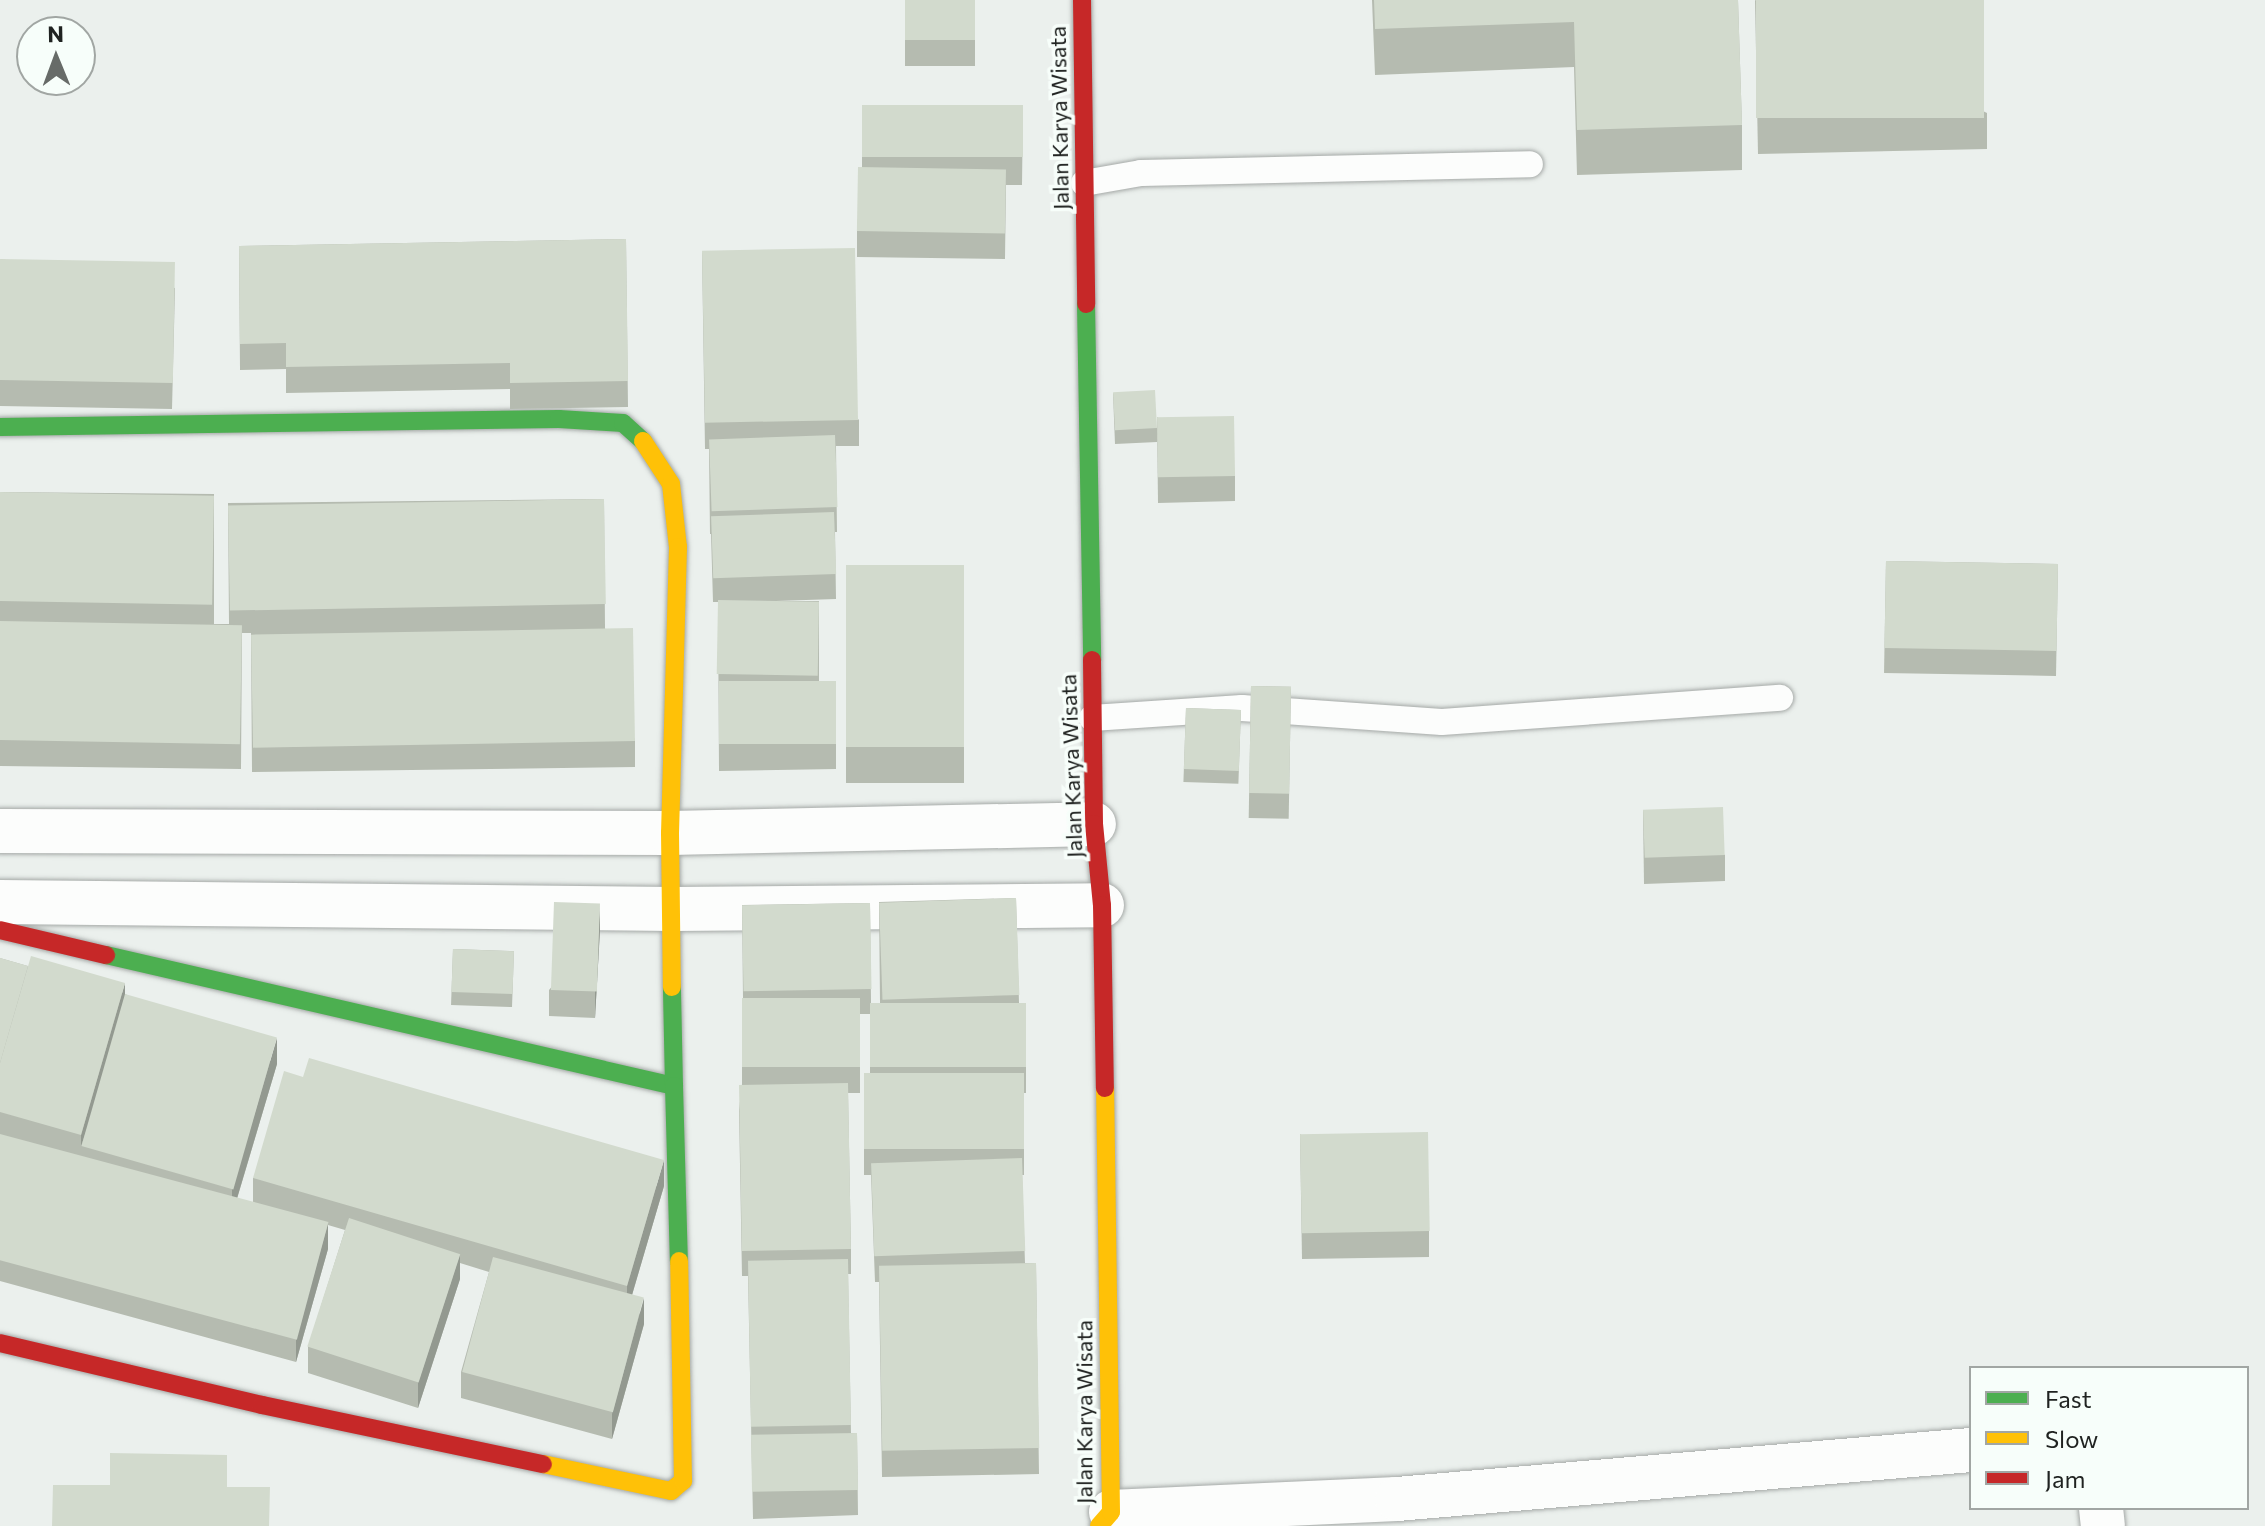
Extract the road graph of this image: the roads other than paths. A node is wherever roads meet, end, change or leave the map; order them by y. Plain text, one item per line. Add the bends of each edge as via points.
1 (1082, 0) edge
2 (1530, 164) dead end
3 (1084, 183) junction
4 (0, 427) edge
5 (1780, 698) dead end
6 (1092, 718) junction
7 (1094, 824) junction
8 (0, 831) edge
9 (670, 833) junction
10 (0, 902) edge
11 (1102, 905) junction
12 (673, 909) junction
13 (0, 930) edge
14 (674, 1086) junction
15 (0, 1343) edge
16 (1969, 1450) edge
17 (1105, 1519) edge

1 - 3 street, Jalan Karya Wisata
2 - 3 lane via 1141,173
3 - 6 street, Jalan Karya Wisata
4 - 9 street via 559,419 623,423 649,447 671,484 675,504
5 - 6 lane via 1442,722 1242,708
6 - 7 street, Jalan Karya Wisata
7 - 9 street
7 - 11 street, Jalan Karya Wisata
8 - 9 street
9 - 12 street
10 - 12 street
11 - 12 street
11 - 17 street, Jalan Karya Wisata
12 - 14 street
13 - 14 street
14 - 15 street via 684,1458 683,1481 671,1491 262,1405
16 - 17 street

